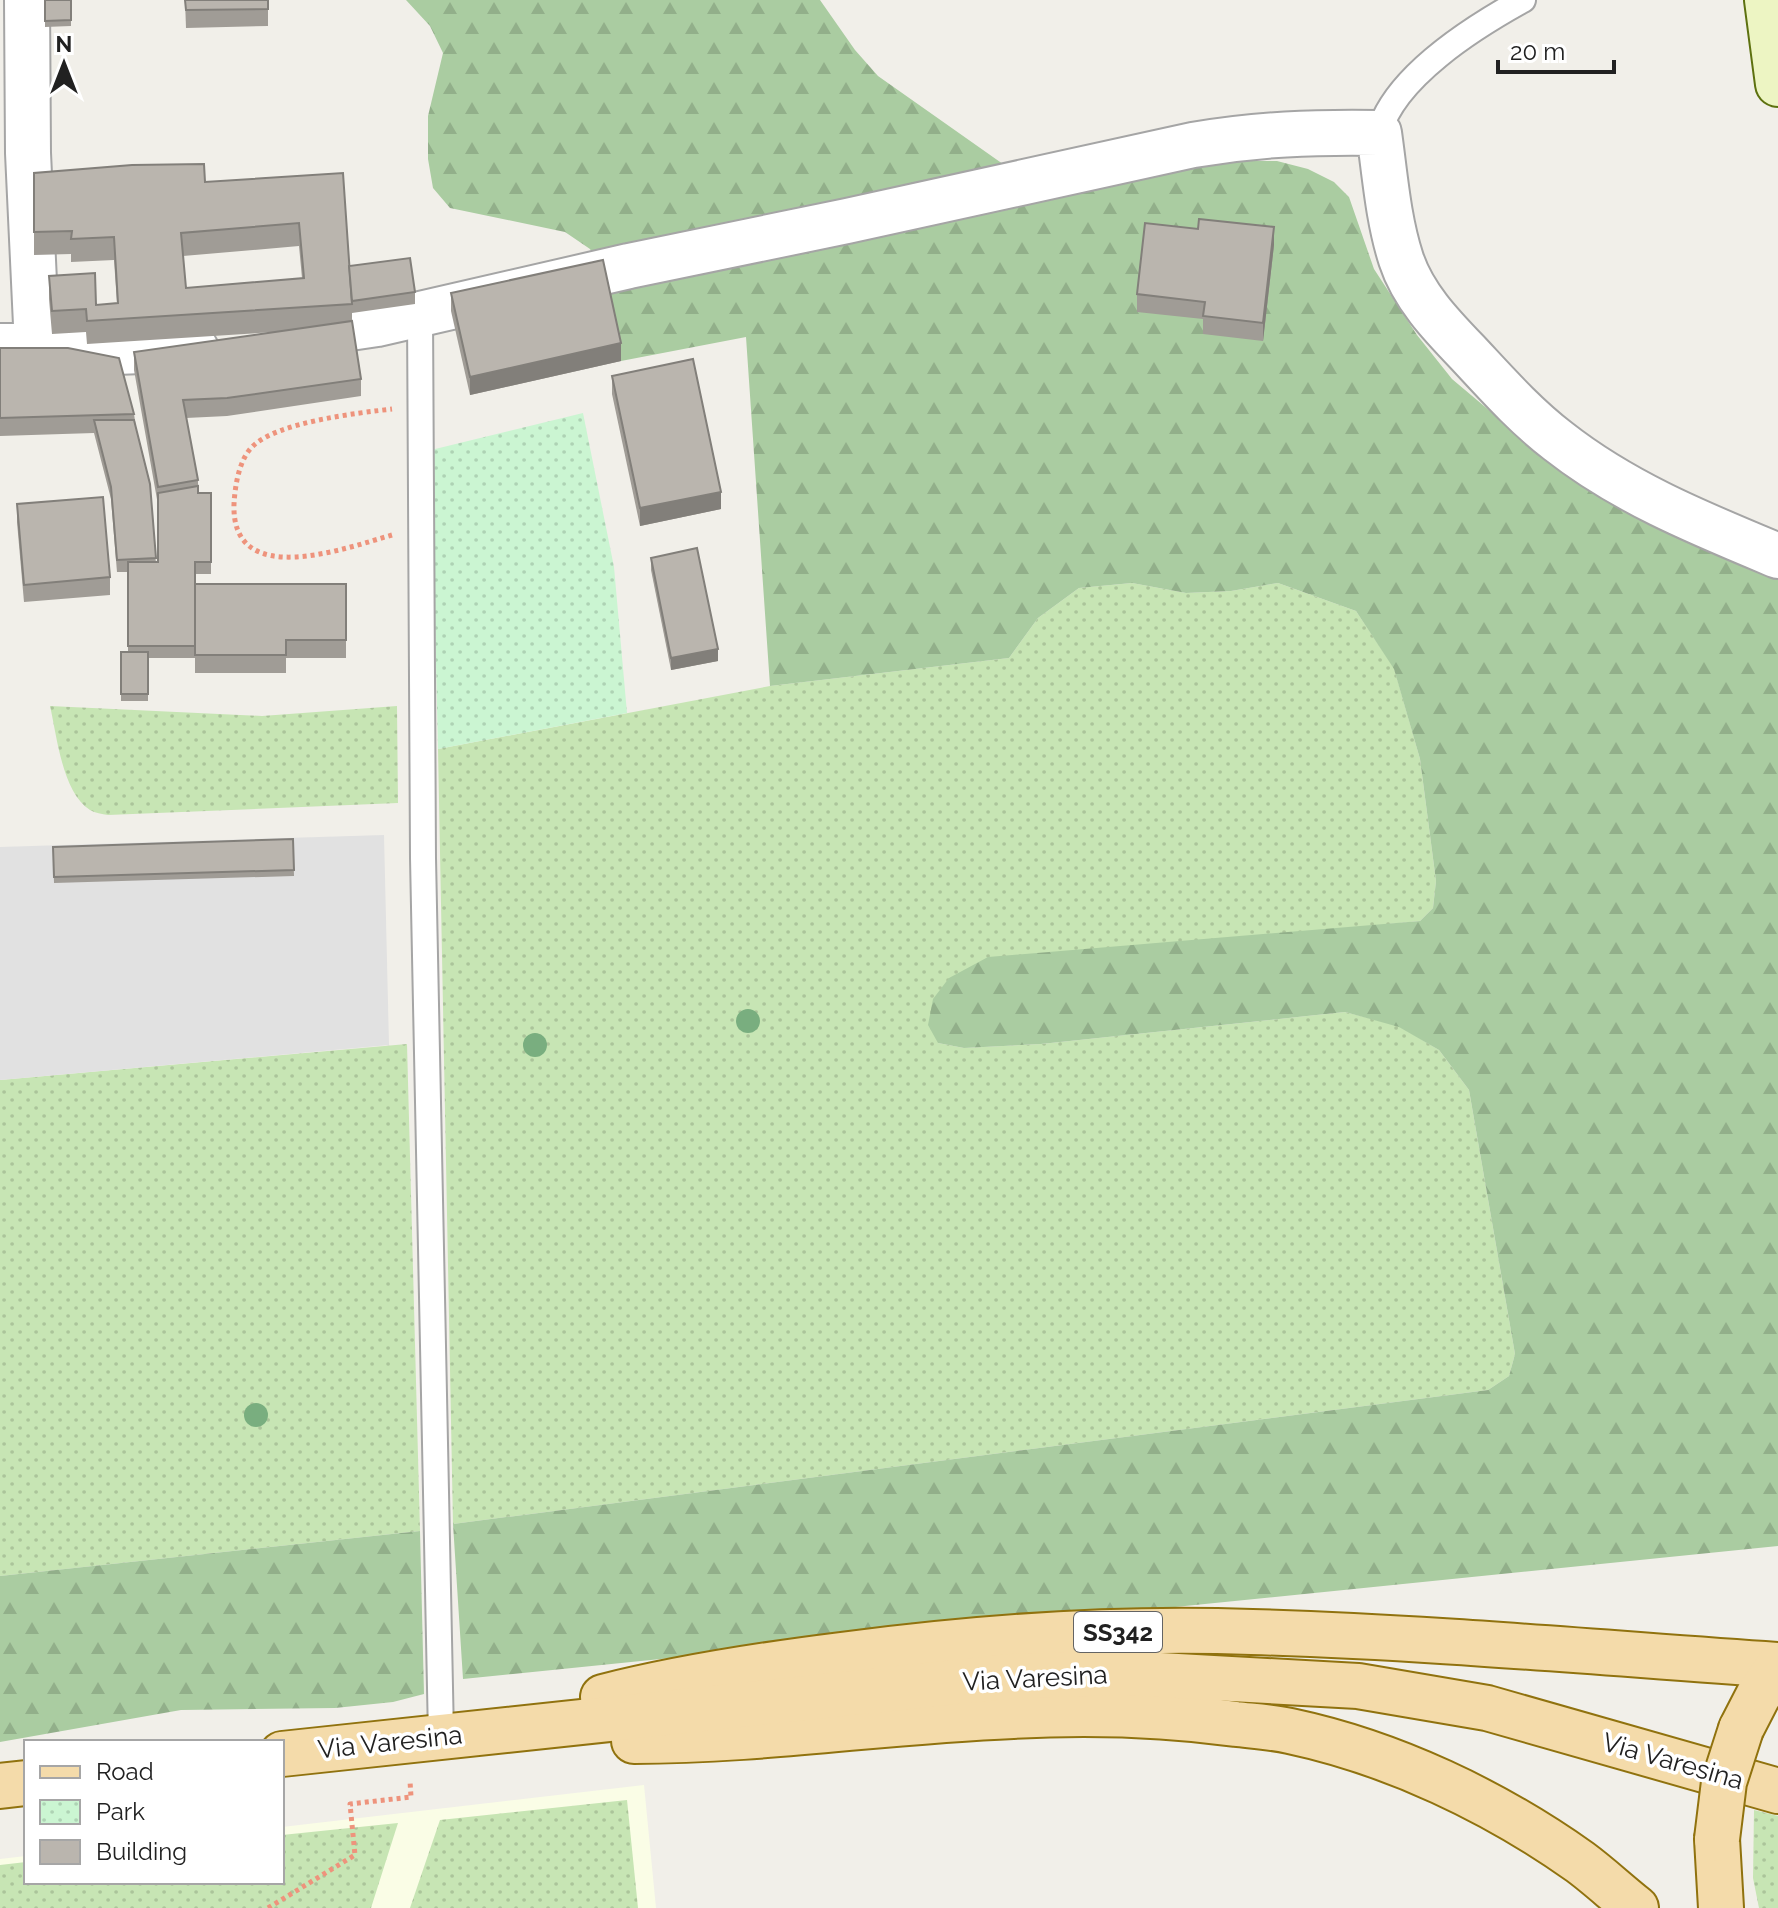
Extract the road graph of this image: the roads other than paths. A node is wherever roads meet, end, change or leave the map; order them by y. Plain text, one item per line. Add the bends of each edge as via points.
1 (27, 0) edge
2 (1523, 0) edge
3 (1767, 0) edge
4 (1778, 84) edge
5 (1379, 133) junction
6 (420, 314) junction
7 (19, 346) edge
8 (1778, 556) edge
9 (1778, 1665) edge
10 (439, 1736) junction
11 (284, 1754) edge
12 (24, 1783) edge
13 (0, 1786) edge
14 (1778, 1791) edge
15 (1636, 1908) edge
16 (1721, 1908) edge

1 - 7 street via 28,153
2 - 5 lane via 1464,34 1405,89
3 - 4 main road
5 - 6 street via 1297,132 1193,145
5 - 8 street via 1391,220 1414,287 1438,321 1515,404 1614,480 1673,512
6 - 7 street via 157,352
6 - 10 lane via 423,858
9 - 10 main road, SS342 via 1251,1631 1069,1633 933,1643 677,1679
9 - 16 main road, bridge via 1741,1729 1724,1782 1717,1839
10 - 11 main road, Via Varesina
10 - 14 main road, Via Varesina via 1012,1676 1124,1673 1358,1686 1487,1708
10 - 15 main road via 709,1741 1013,1716 1118,1714 1288,1730 1363,1751 1514,1819 1581,1862
12 - 13 main road

